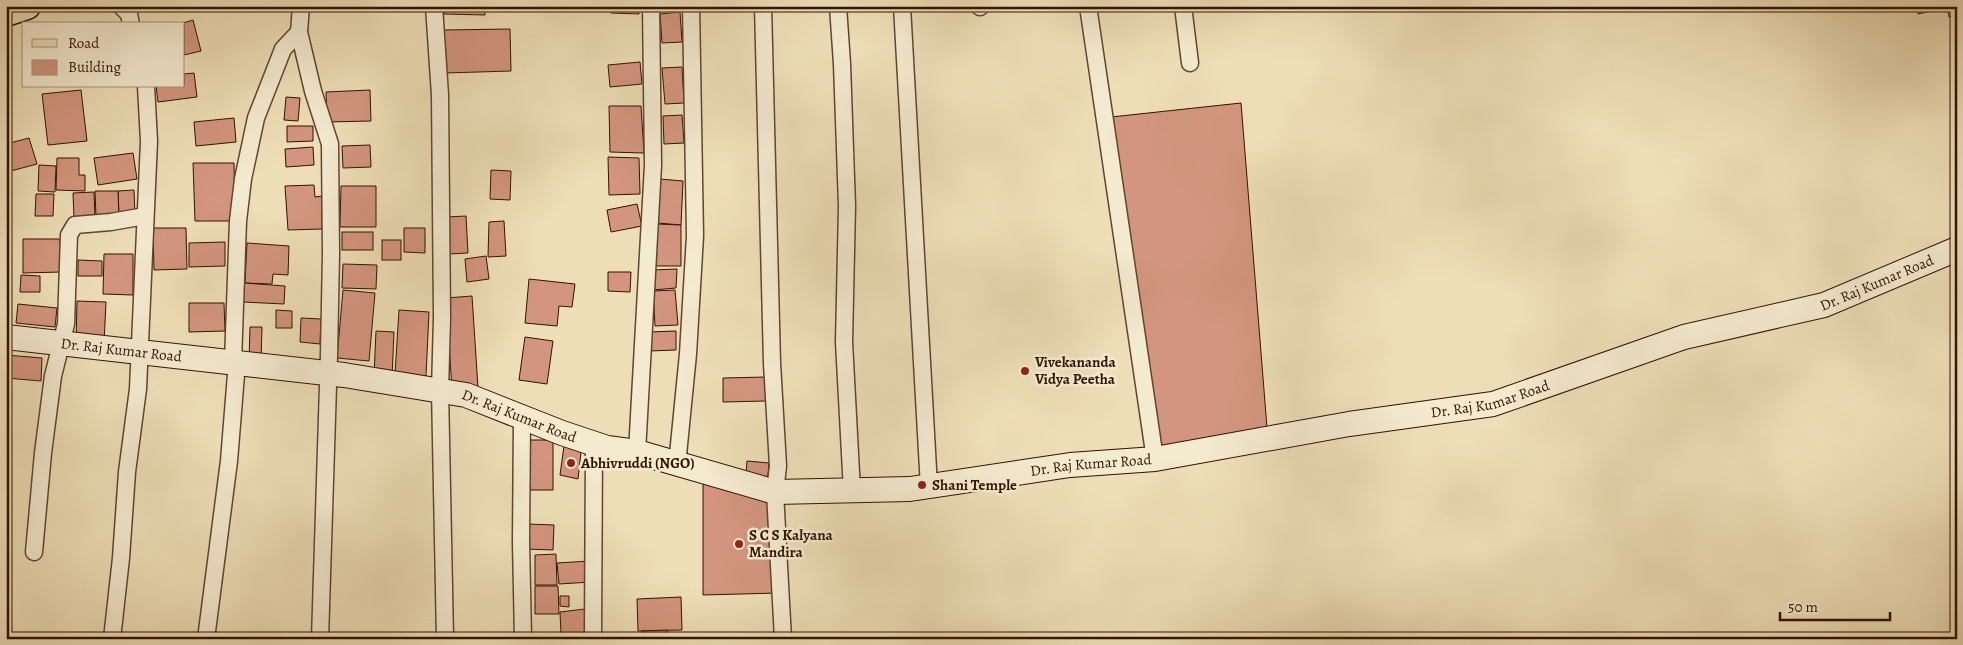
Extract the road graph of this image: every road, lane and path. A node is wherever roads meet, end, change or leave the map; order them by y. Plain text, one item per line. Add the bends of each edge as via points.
1 (26, 6) edge
2 (121, 6) edge
3 (301, 6) edge
4 (434, 6) edge
5 (651, 6) edge
6 (691, 6) edge
7 (763, 6) edge
8 (838, 6) edge
9 (902, 6) edge
10 (1088, 6) edge
11 (1183, 6) edge
12 (6, 13) edge
13 (131, 22) edge
14 (299, 32) junction
15 (1190, 62) dead end
16 (146, 88) edge
17 (145, 216) junction
18 (1957, 249) edge
19 (6, 337) edge
20 (61, 343) junction
21 (140, 352) junction
22 (235, 362) junction
23 (328, 373) junction
24 (440, 390) junction
25 (522, 417) junction
26 (594, 444) junction
27 (637, 452) junction
28 (1155, 459) junction
29 (677, 464) junction
30 (929, 487) junction
31 (852, 491) junction
32 (775, 492) junction
33 (34, 552) dead end
34 (112, 639) edge
35 (206, 639) edge
36 (320, 639) edge
37 (445, 639) edge
38 (523, 639) edge
39 (593, 639) edge
40 (783, 639) edge

1 - 12 main road
2 - 13 street via 129,14
3 - 14 street
4 - 24 street via 440,95
5 - 27 street via 653,165
6 - 29 street via 695,236
7 - 32 street via 772,363 778,466
8 - 31 street via 847,206 844,342
9 - 30 street
10 - 28 street
11 - 15 street
14 - 22 street via 283,49 256,118 243,179 238,220
14 - 23 street via 330,144
16 - 17 street via 149,141
17 - 20 street via 75,225 69,235 66,324
17 - 21 street
18 - 28 street, Dr. Raj Kumar Road via 1824,304 1684,338 1493,404 1349,424
19 - 20 street, Dr. Raj Kumar Road
20 - 21 street, Dr. Raj Kumar Road
20 - 33 street via 44,444
21 - 22 street, Dr. Raj Kumar Road
21 - 34 street
22 - 23 street, Dr. Raj Kumar Road
22 - 35 street via 229,461
23 - 24 street, Dr. Raj Kumar Road
23 - 36 street
24 - 25 street, Dr. Raj Kumar Road via 466,395
24 - 37 street
25 - 26 street, Dr. Raj Kumar Road
25 - 38 street
26 - 27 street, Dr. Raj Kumar Road
26 - 39 street
27 - 29 street, Dr. Raj Kumar Road
28 - 30 street, Dr. Raj Kumar Road via 1070,465
29 - 32 street, Dr. Raj Kumar Road
30 - 31 street, Dr. Raj Kumar Road
31 - 32 street, Dr. Raj Kumar Road
32 - 40 street

